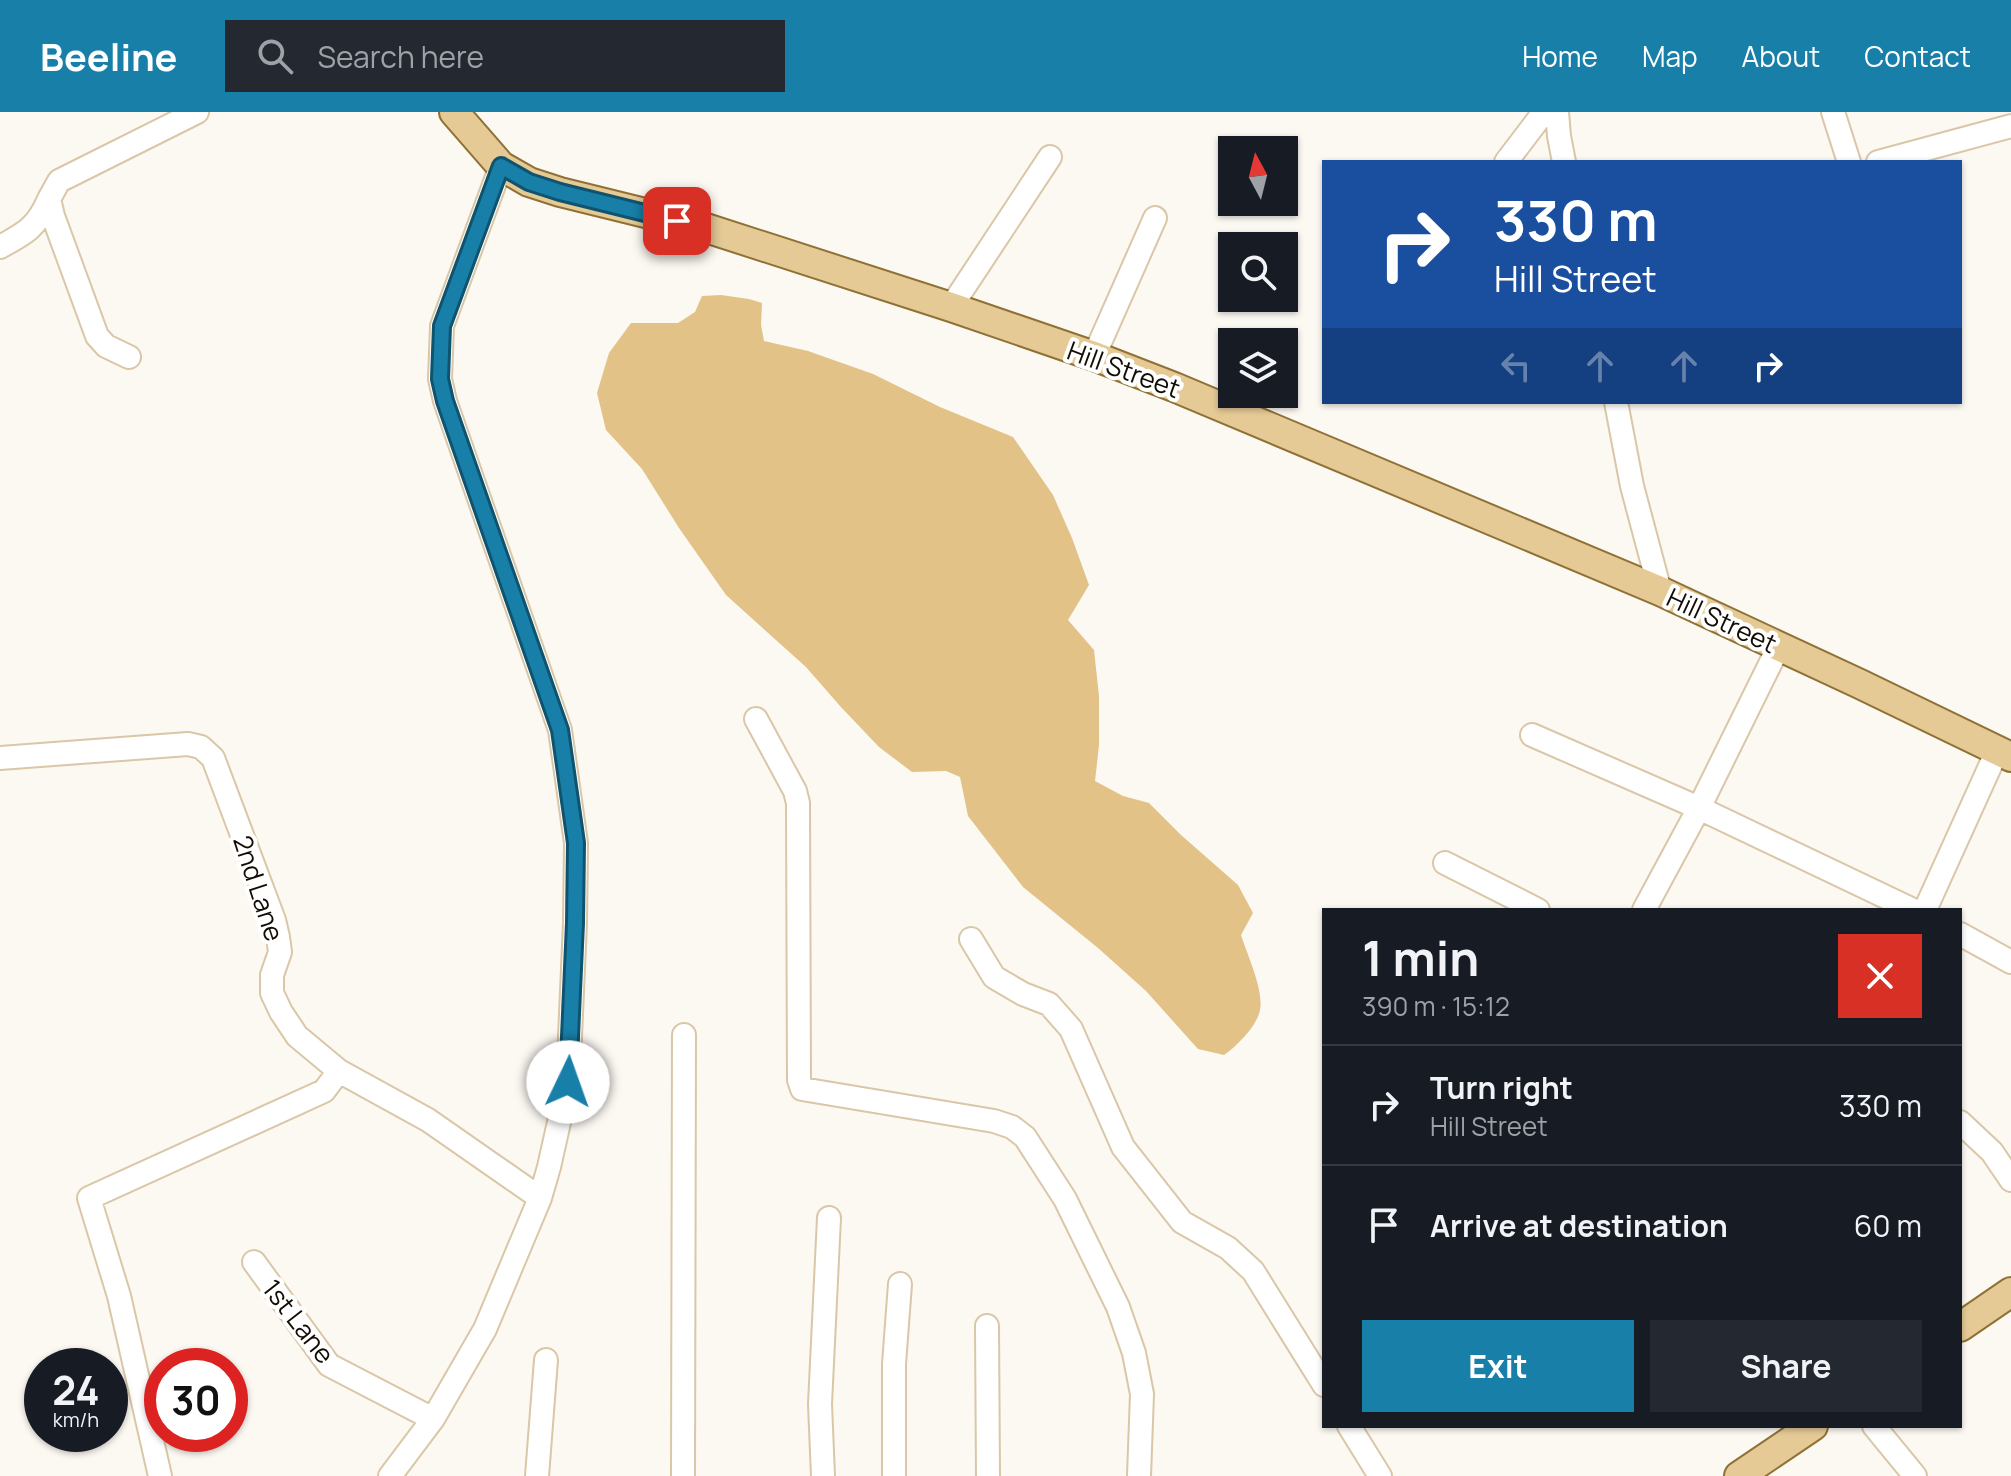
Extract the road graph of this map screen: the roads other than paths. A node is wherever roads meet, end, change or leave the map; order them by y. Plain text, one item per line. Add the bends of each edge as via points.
1 (197, 112) edge
2 (454, 112) edge
3 (1544, 112) edge
4 (1557, 112) edge
5 (1833, 112) edge
6 (2011, 126) edge
7 (1050, 157) dead end
8 (1508, 160) edge
9 (1564, 160) edge
10 (1848, 160) edge
11 (1885, 160) edge
12 (501, 166) junction
13 (49, 199) junction
14 (1155, 218) dead end
15 (0, 247) edge
16 (951, 307) junction
17 (1094, 356) junction
18 (129, 357) dead end
19 (1616, 404) edge
20 (1660, 591) junction
21 (1779, 646) junction
22 (756, 719) dead end
23 (1532, 735) dead end
24 (2004, 754) edge
25 (0, 758) edge
26 (1699, 808) junction
27 (1445, 863) dead end
28 (1534, 908) edge
29 (1645, 908) edge
30 (1909, 908) edge
31 (1926, 908) edge
32 (1962, 935) edge
33 (971, 939) dead end
34 (2011, 962) edge
35 (684, 1035) dead end
36 (339, 1071) junction
37 (1962, 1124) edge
38 (2011, 1180) edge
39 (540, 1198) junction
40 (829, 1218) dead end
41 (254, 1262) dead end
42 (900, 1284) dead end
43 (2011, 1292) edge
44 (987, 1326) dead end
45 (1962, 1326) edge
46 (546, 1360) dead end
47 (1322, 1382) edge
48 (433, 1419) junction
49 (1350, 1428) edge
50 (1810, 1428) edge
51 (1876, 1428) edge
52 (160, 1476) edge
53 (390, 1476) edge
54 (537, 1476) edge
55 (683, 1476) edge
56 (823, 1476) edge
57 (894, 1476) edge
58 (988, 1476) edge
59 (1139, 1476) edge
60 (1380, 1476) edge
61 (1739, 1476) edge
62 (1915, 1476) edge

1 - 13 street via 59,181
2 - 12 main road, Hill Street
3 - 8 street
4 - 9 street
5 - 10 street
6 - 11 street
7 - 16 street
12 - 16 main road, Hill Street via 560,192 706,228
12 - 39 street via 442,326 440,379 560,730 576,843 568,1082
13 - 15 street via 41,217 23,235
13 - 18 street via 97,336
14 - 17 street
16 - 17 main road, Hill Street
17 - 20 main road, Hill Street
19 - 20 street
20 - 21 main road, Hill Street
21 - 24 main road, Hill Street
21 - 26 street
22 - 59 street via 798,803 802,1089 994,1121 1025,1137 1065,1199 1118,1307 1134,1353 1142,1394
23 - 26 street
24 - 31 street
25 - 36 street, 2nd Lane via 188,744 213,758 274,920 280,952 272,993 297,1036
26 - 29 street
26 - 30 street
27 - 28 street
32 - 34 street
33 - 47 street via 994,977 1049,1004 1071,1029 1123,1147 1182,1222 1228,1248 1253,1271
35 - 55 street
36 - 39 street, 2nd Lane via 428,1120
36 - 52 street via 324,1091 89,1198 119,1296
37 - 38 street via 1992,1152
39 - 48 street via 485,1329
40 - 56 street via 820,1404
41 - 48 street, 1st Lane via 329,1365
42 - 57 street
43 - 45 main road
44 - 58 street
46 - 54 street
48 - 53 street
49 - 60 street
50 - 61 main road
51 - 62 street

